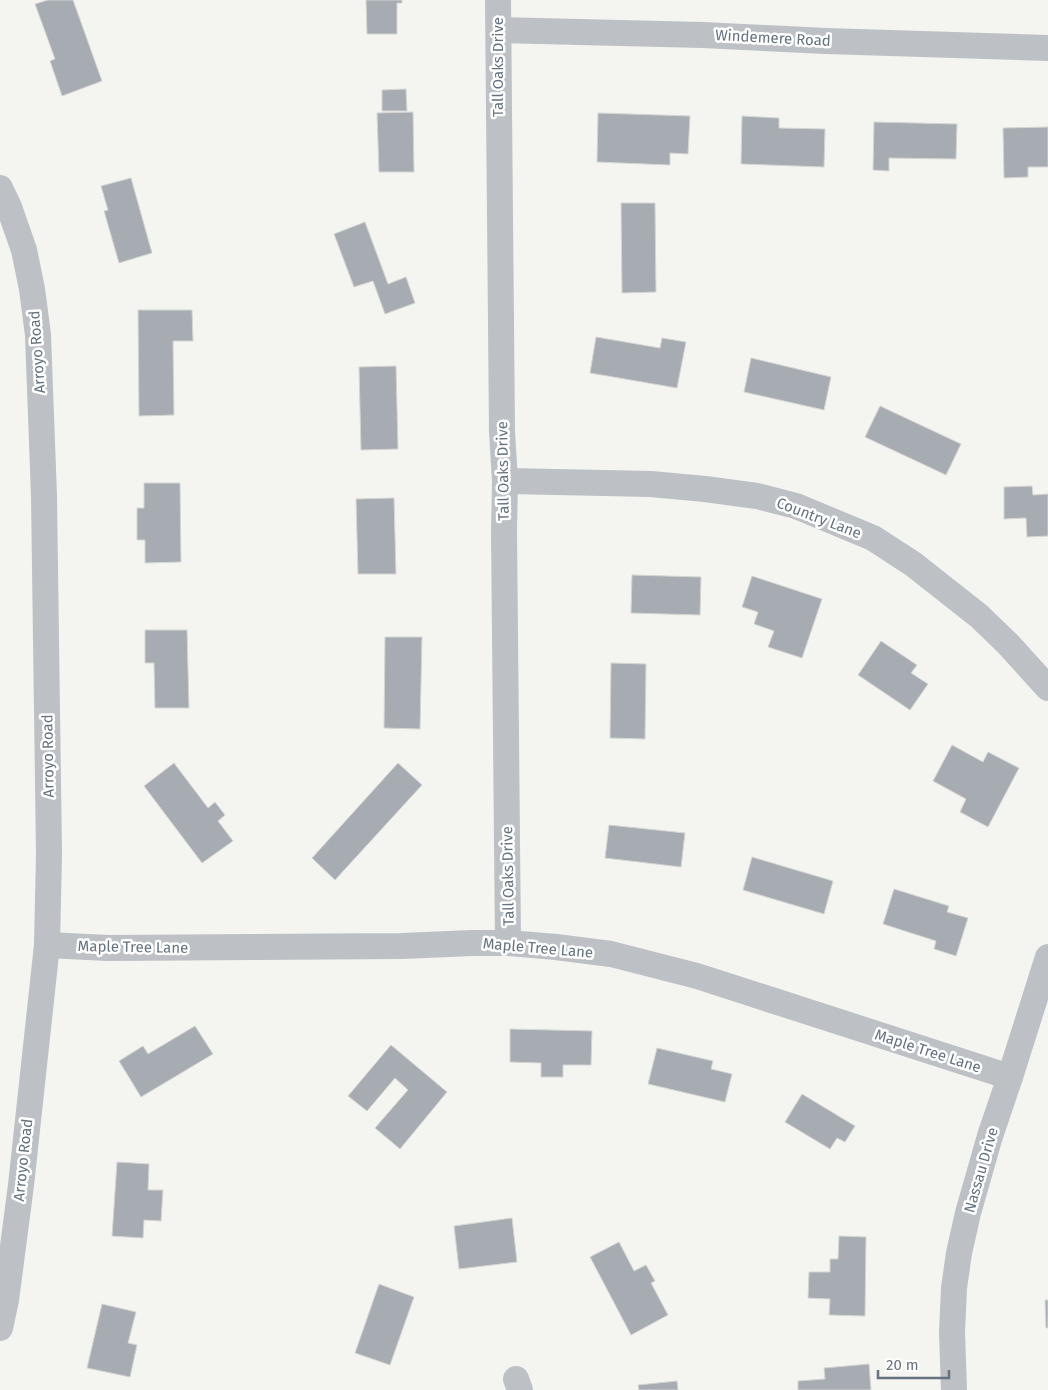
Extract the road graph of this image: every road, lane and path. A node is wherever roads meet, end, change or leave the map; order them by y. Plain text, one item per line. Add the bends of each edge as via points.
1 (498, 0) edge
2 (499, 30) junction
3 (1048, 48) edge
4 (0, 188) edge
5 (505, 481) junction
6 (1048, 688) edge
7 (508, 943) junction
8 (47, 945) junction
9 (1048, 956) edge
10 (1010, 1077) junction
11 (0, 1328) edge
12 (954, 1390) edge

1 - 2 street, Tall Oaks Drive
2 - 3 street, Windemere Road
2 - 5 street, Tall Oaks Drive
4 - 8 street, Arroyo Road via 24,250 38,335 44,486 49,854
5 - 6 street, Country Lane via 651,484 757,496 796,506 873,538 913,564 980,616
5 - 7 street, Tall Oaks Drive
7 - 8 street, Maple Tree Lane via 108,948
7 - 10 street, Maple Tree Lane via 611,954 697,976
8 - 11 street, Arroyo Road via 21,1185
9 - 10 street, Nassau Drive
10 - 12 street, Nassau Drive via 990,1136 959,1253 952,1332

